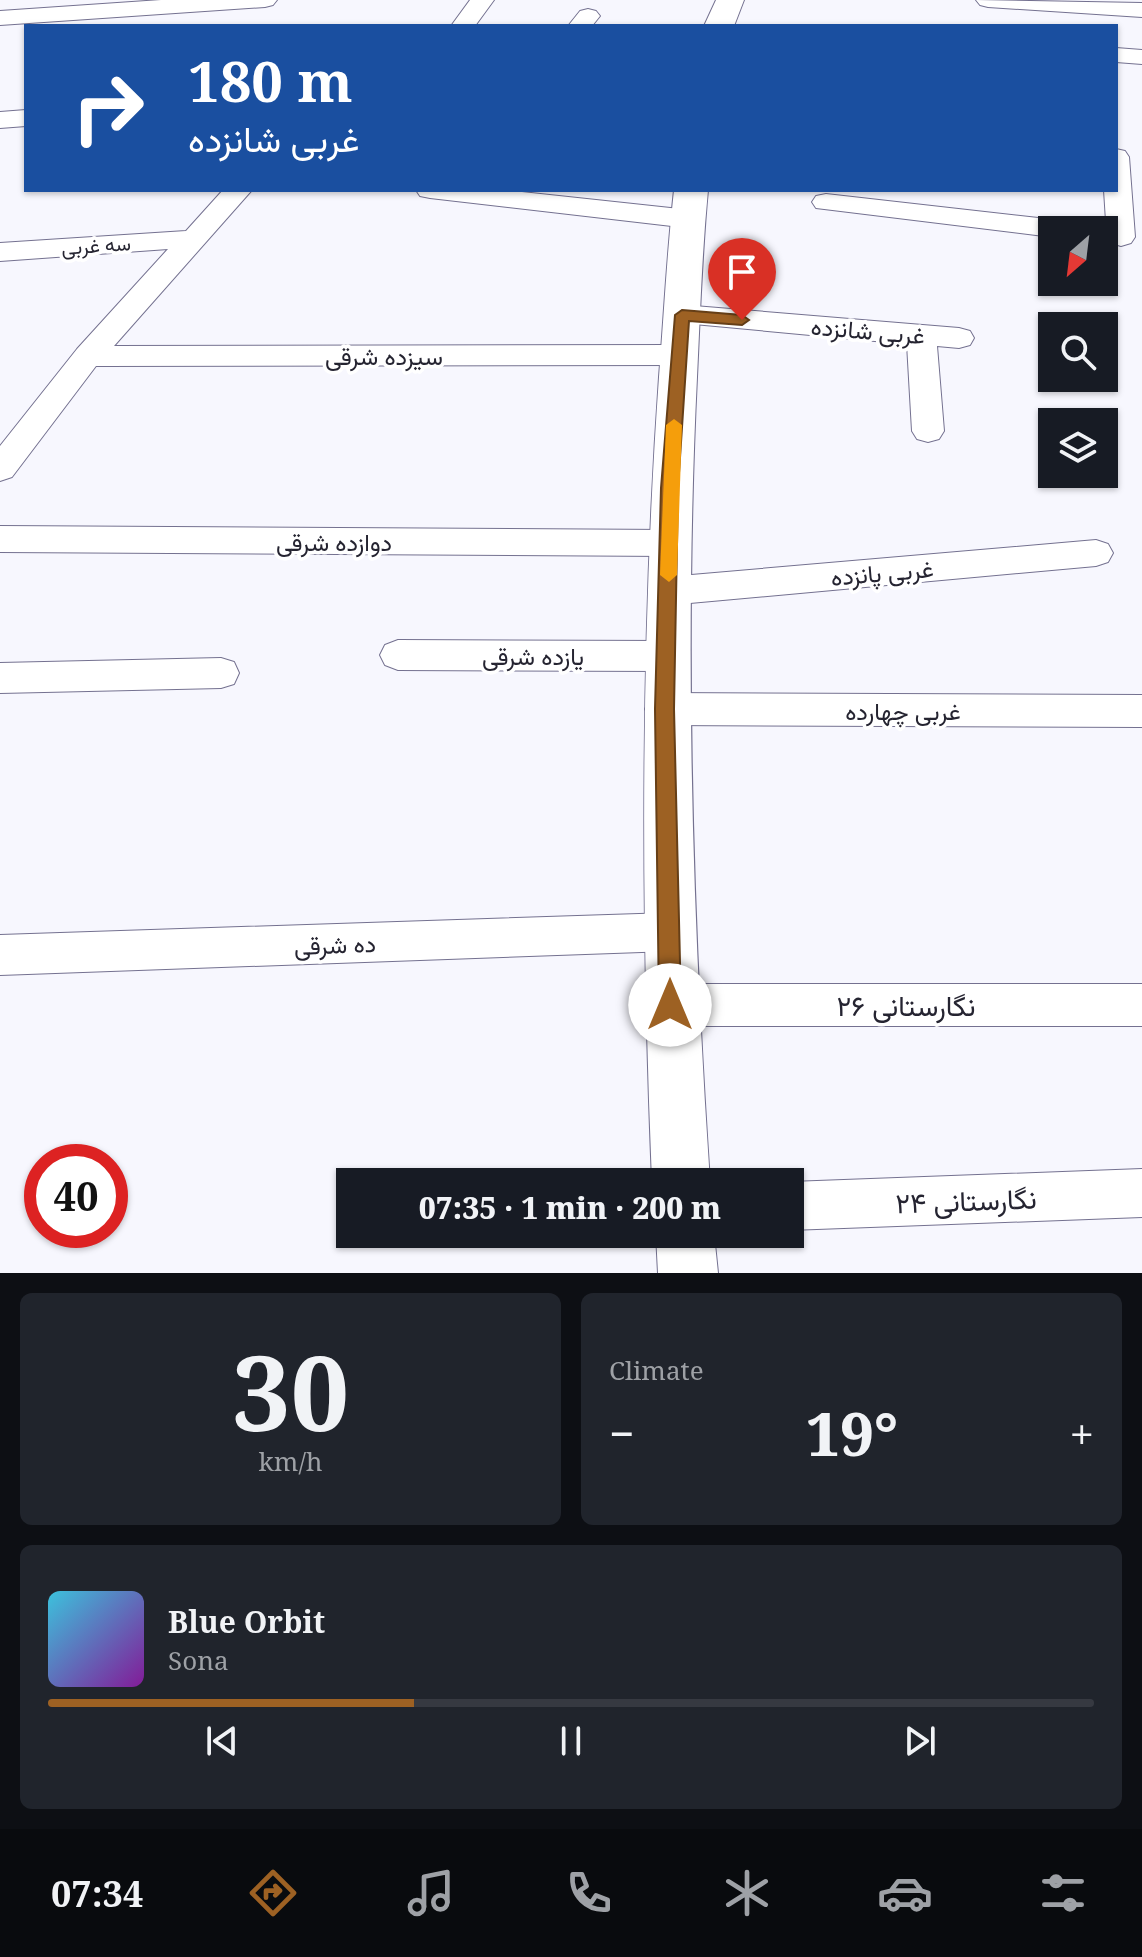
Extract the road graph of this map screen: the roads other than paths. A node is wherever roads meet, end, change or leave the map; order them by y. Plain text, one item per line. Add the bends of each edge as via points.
1 (265, 0) edge
2 (482, 0) edge
3 (730, 0) edge
4 (988, 0) edge
5 (249, 1) edge
6 (1142, 10) edge
7 (0, 18) edge
8 (249, 24) edge
9 (464, 24) edge
10 (720, 24) edge
11 (1118, 55) edge
12 (1142, 57) edge
13 (24, 118) edge
14 (0, 120) edge
15 (1118, 184) edge
16 (236, 192) edge
17 (466, 192) edge
18 (826, 202) dead end
19 (690, 204) edge
20 (1038, 227) edge
21 (193, 239) junction
22 (1122, 239) edge
23 (0, 252) edge
24 (921, 334) junction
25 (681, 335) junction
26 (959, 338) dead end
27 (88, 356) junction
28 (928, 431) dead end
29 (14, 434) edge
30 (0, 469) edge
31 (0, 539) edge
32 (669, 543) junction
33 (1096, 553) dead end
34 (668, 591) junction
35 (398, 655) dead end
36 (667, 656) junction
37 (221, 673) dead end
38 (0, 678) edge
39 (664, 709) junction
40 (1142, 711) edge
41 (670, 932) junction
42 (0, 955) edge
43 (670, 1005) junction
44 (1142, 1005) edge
45 (680, 1168) edge
46 (1142, 1193) edge
47 (804, 1205) edge
48 (686, 1248) edge
49 (688, 1273) edge

1 - 5 street
2 - 9 street
3 - 10 street
4 - 6 street
5 - 7 street
5 - 8 street
11 - 12 street
13 - 14 street
15 - 22 street
16 - 21 street
17 - 19 street
18 - 20 street
19 - 25 street
21 - 23 street, سه غربی
21 - 27 street
24 - 25 street, غربی شانزده
24 - 26 street, غربی شانزده
24 - 28 street
25 - 27 street, سیزده شرقی
25 - 32 street
27 - 29 street
29 - 30 street
31 - 32 street, دوازده شرقی
32 - 34 street
33 - 34 street, غربی پانزده
34 - 36 street
35 - 36 street, یازده شرقی
36 - 39 street
37 - 38 street
39 - 40 street, غربی چهارده
39 - 41 street
41 - 42 street, ده شرقی
41 - 43 street
43 - 44 street, نگارستانی ۲۶
43 - 45 street
46 - 47 street, نگارستانی ۲۴
48 - 49 street

